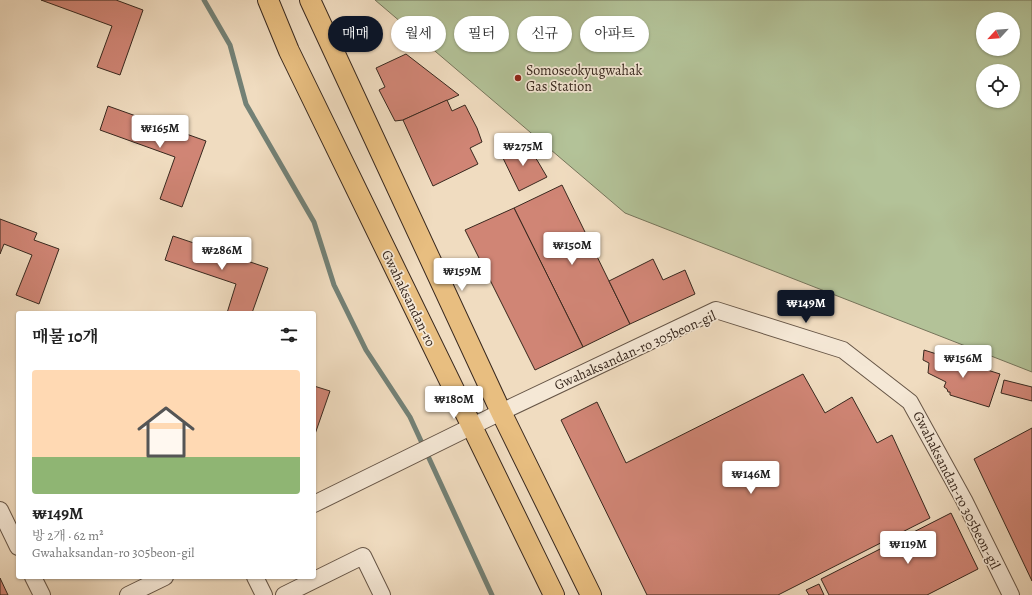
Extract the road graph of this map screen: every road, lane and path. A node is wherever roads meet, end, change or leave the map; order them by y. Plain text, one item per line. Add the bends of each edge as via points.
1 (268, 0) edge
2 (310, 0) edge
3 (486, 420) junction
4 (316, 503) edge
5 (0, 510) edge
6 (16, 543) edge
7 (34, 579) edge
8 (161, 579) edge
9 (256, 579) edge
10 (42, 595) edge
11 (128, 595) edge
12 (264, 595) edge
13 (284, 595) edge
14 (382, 595) edge
15 (554, 595) edge
16 (591, 595) edge
17 (1010, 595) edge

1 - 3 main road, Gwahaksandan-ro via 289,51
2 - 3 main road, Gwahaksandan-ro
3 - 4 street, Gwahaksandan-ro 305beon-gil
3 - 15 main road, Gwahaksandan-ro
3 - 16 main road, Gwahaksandan-ro
3 - 17 street, Gwahaksandan-ro 305beon-gil via 716,310 844,350 910,402 964,500
5 - 6 street
7 - 10 street
8 - 11 street
9 - 12 street
13 - 14 street via 363,556

